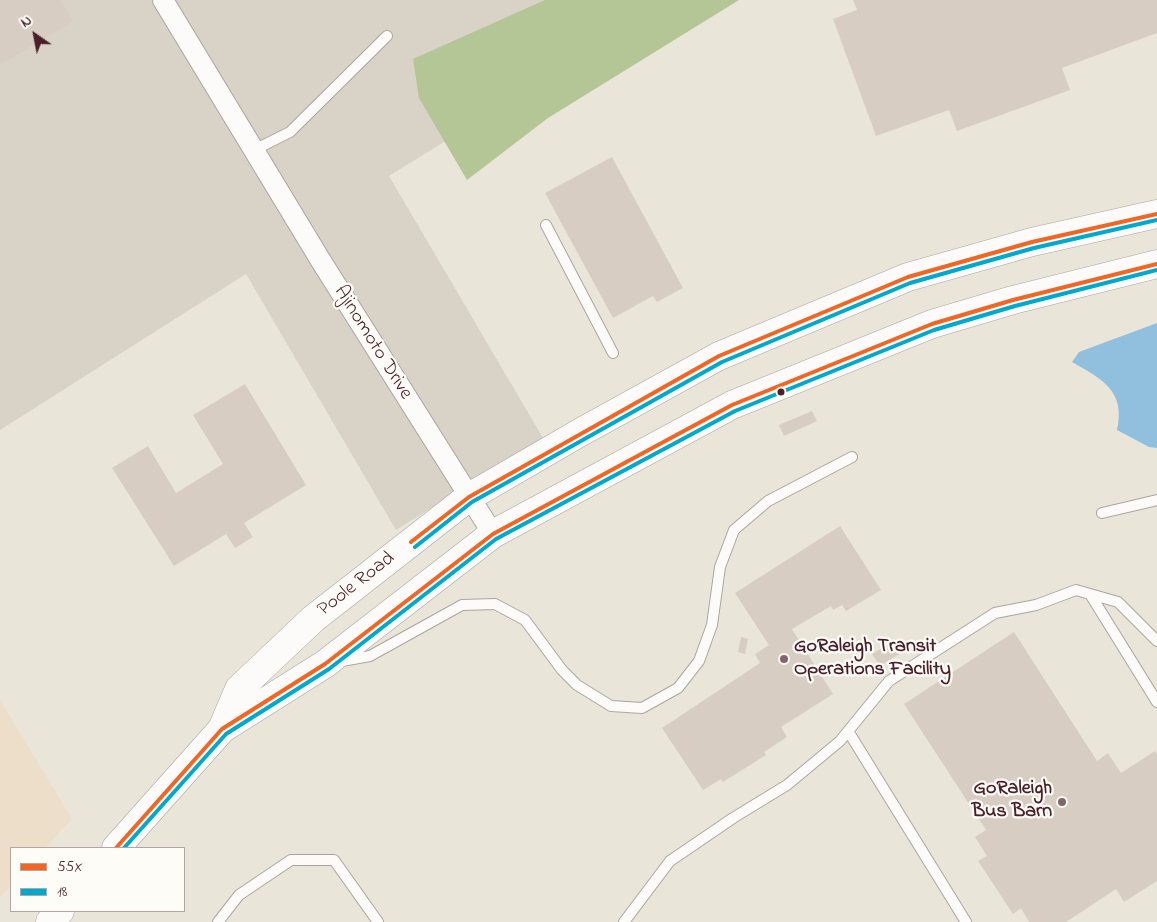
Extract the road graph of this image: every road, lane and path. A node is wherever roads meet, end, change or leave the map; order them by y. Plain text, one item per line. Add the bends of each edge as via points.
1 (163, 0) edge
2 (387, 36) dead end
3 (254, 150) junction
4 (1157, 214) edge
5 (546, 225) dead end
6 (1157, 264) edge
7 (613, 353) dead end
8 (852, 457) dead end
9 (470, 497) junction
10 (1157, 500) edge
11 (1102, 513) dead end
12 (493, 534) junction
13 (1090, 594) junction
14 (1157, 641) edge
15 (324, 664) junction
16 (1157, 702) edge
17 (222, 729) junction
18 (848, 731) junction
19 (117, 847) edge
20 (59, 912) edge
21 (50, 922) edge
22 (218, 922) edge
23 (378, 922) edge
24 (624, 922) edge
25 (966, 922) edge

1 - 3 street, Ajinomoto Drive
2 - 3 lane via 290,132
3 - 9 street, Ajinomoto Drive
4 - 9 main road, Poole Road via 1032,242 908,277 719,356
5 - 7 lane
6 - 12 main road, Poole Road via 932,324 741,402
8 - 15 lane via 768,501 734,530 720,567 712,624 699,662 678,688 642,708 611,706 577,684 562,670 525,620 495,604 462,605 370,656
9 - 12 street, Ajinomoto Drive
9 - 17 main road, Poole Road via 313,619 286,644 239,689
10 - 11 lane
12 - 15 main road, Poole Road
13 - 14 lane via 1118,602
13 - 16 lane
13 - 18 lane via 1076,590 1036,605 995,613 889,681
15 - 17 main road, Poole Road
17 - 19 main road, Poole Road
18 - 24 lane via 788,785 670,861
18 - 25 lane
20 - 21 main road
22 - 23 lane via 239,895 291,860 334,860

